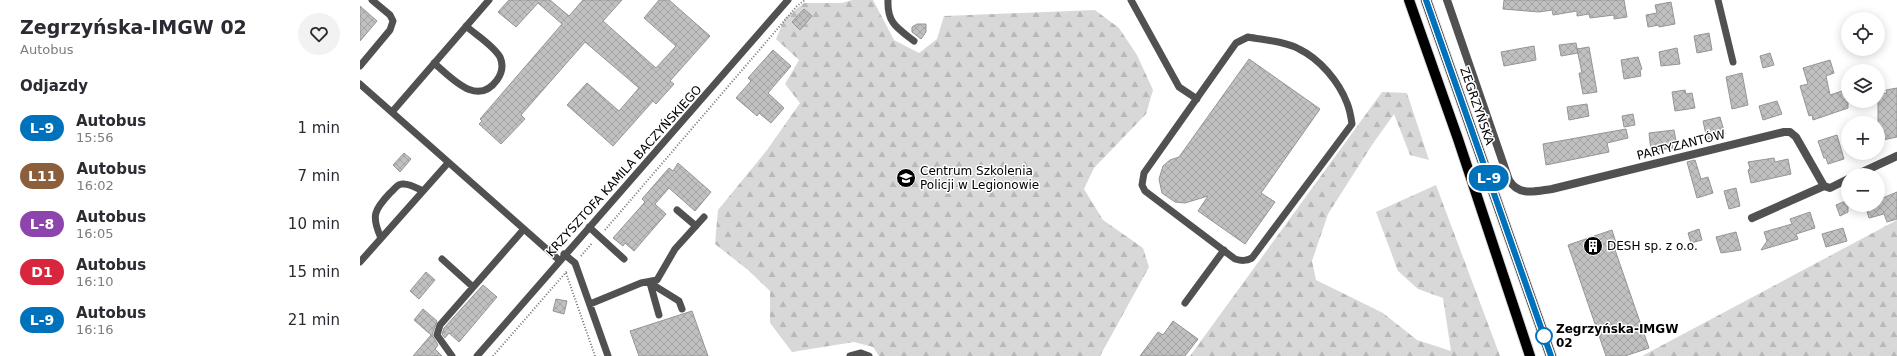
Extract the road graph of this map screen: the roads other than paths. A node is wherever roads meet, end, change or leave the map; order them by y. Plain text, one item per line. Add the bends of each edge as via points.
1 (372, 0) edge
2 (489, 0) edge
3 (788, 0) edge
4 (888, 0) edge
5 (1131, 0) edge
6 (1409, 0) edge
7 (1426, 0) edge
8 (1447, 0) edge
9 (1718, 0) edge
10 (466, 26) junction
11 (914, 41) dead end
12 (1734, 62) dead end
13 (434, 63) junction
14 (360, 66) edge
15 (360, 84) edge
16 (1197, 99) junction
17 (392, 112) junction
18 (1897, 156) edge
19 (448, 162) junction
20 (1871, 168) edge
21 (1841, 182) edge
22 (1824, 186) junction
23 (1517, 189) joint
24 (424, 191) junction
25 (677, 210) dead end
26 (704, 217) dead end
27 (1752, 218) dead end
28 (696, 226) junction
29 (589, 227) junction
30 (524, 229) junction
31 (381, 238) junction
32 (1224, 250) junction
33 (562, 257) junction
34 (442, 259) dead end
35 (624, 259) dead end
36 (360, 262) edge
37 (650, 282) junction
38 (473, 287) junction
39 (1185, 303) dead end
40 (590, 304) junction
41 (682, 309) dead end
42 (659, 314) dead end
43 (452, 356) edge
44 (477, 356) edge
45 (608, 356) edge
46 (850, 356) edge
47 (869, 356) edge
48 (1530, 356) edge
49 (1551, 356) edge

1 - 14 lane via 390,15 393,21 390,30
2 - 10 lane
3 - 29 lane, KRZYSZTOFA KAMILA BACZYŃSKIEGO
4 - 11 lane via 889,19
5 - 16 lane via 1179,87
6 - 48 main road
7 - 49 main road, ZEGRZYŃSKA
8 - 23 street, ZEGRZYŃSKA via 1509,180
9 - 12 lane
10 - 13 lane
10 - 13 lane via 500,57 503,67 494,84 478,92 470,91
13 - 17 lane
15 - 17 lane
16 - 32 lane via 1144,173 1142,185 1145,191
16 - 32 lane via 1236,43 1248,37 1298,48 1321,65 1331,76 1347,103 1352,124 1252,258 1242,261
17 - 19 lane
18 - 20 street
19 - 24 lane
19 - 30 lane
21 - 22 street via 1830,188
22 - 23 street, PARTYZANTÓW via 1796,137 1790,132 1784,132 1552,190 1526,192
22 - 27 street
24 - 31 lane
24 - 31 lane via 404,183 386,198 376,210 374,219
25 - 28 lane
26 - 28 lane
28 - 37 lane via 675,249 657,280
29 - 33 lane, KRZYSZTOFA KAMILA BACZYŃSKIEGO
29 - 35 lane
30 - 33 lane
30 - 38 lane
31 - 36 lane
32 - 39 lane
33 - 40 lane via 575,263
33 - 44 lane, KRZYSZTOFA KAMILA BACZYŃSKIEGO
34 - 38 lane
37 - 40 lane via 641,283
37 - 41 lane via 679,301
37 - 42 lane
38 - 43 lane via 440,325 437,335
40 - 45 lane
46 - 47 lane via 862,353

